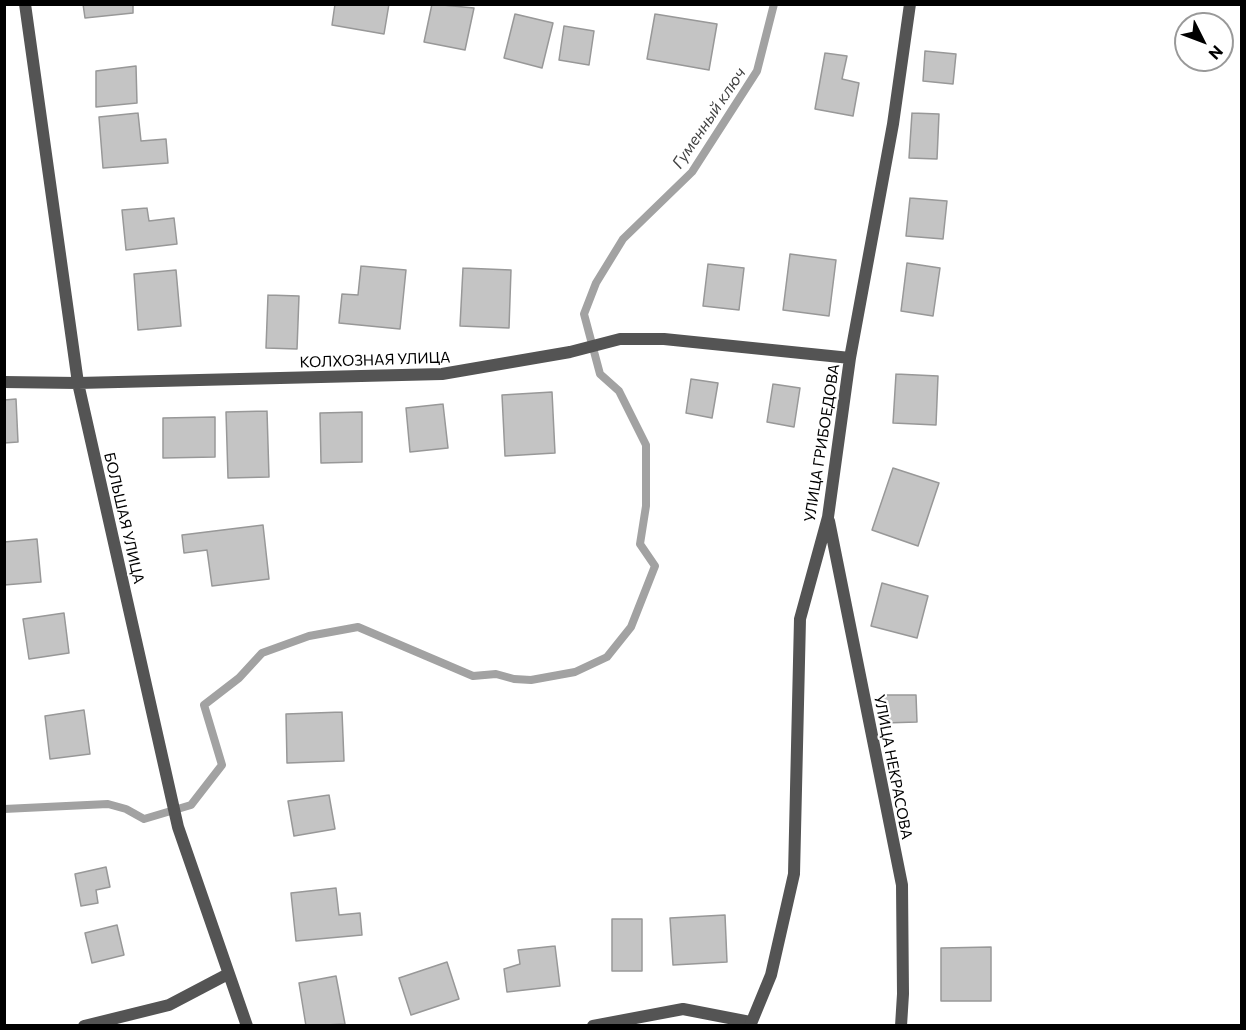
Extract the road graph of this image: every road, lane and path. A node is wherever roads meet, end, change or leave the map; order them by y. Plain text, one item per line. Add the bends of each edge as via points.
1 (25, 4) edge
2 (910, 4) edge
3 (850, 358) junction
4 (4, 382) edge
5 (78, 383) junction
6 (828, 516) junction
7 (228, 974) junction
8 (750, 1024) edge
9 (84, 1026) edge
10 (247, 1026) edge
11 (593, 1026) edge
12 (900, 1026) edge

1 - 5 street, БОЛЬШАЯ УЛИЦА
2 - 3 street, УЛИЦА ГРИБОЕДОВА via 893,124
3 - 5 street, КОЛХОЗНАЯ УЛИЦА via 664,339 620,339 570,352 442,374
3 - 6 street, УЛИЦА ГРИБОЕДОВА
4 - 5 street, КОЛХОЗНАЯ УЛИЦА
5 - 7 street, БОЛЬШАЯ УЛИЦА via 178,827
6 - 8 street, УЛИЦА ГРИБОЕДОВА via 800,619 794,874 771,975
6 - 12 street, УЛИЦА НЕКРАСОВА via 902,885
7 - 9 street via 168,1005
7 - 10 street, БОЛЬШАЯ УЛИЦА
8 - 11 street via 683,1010

